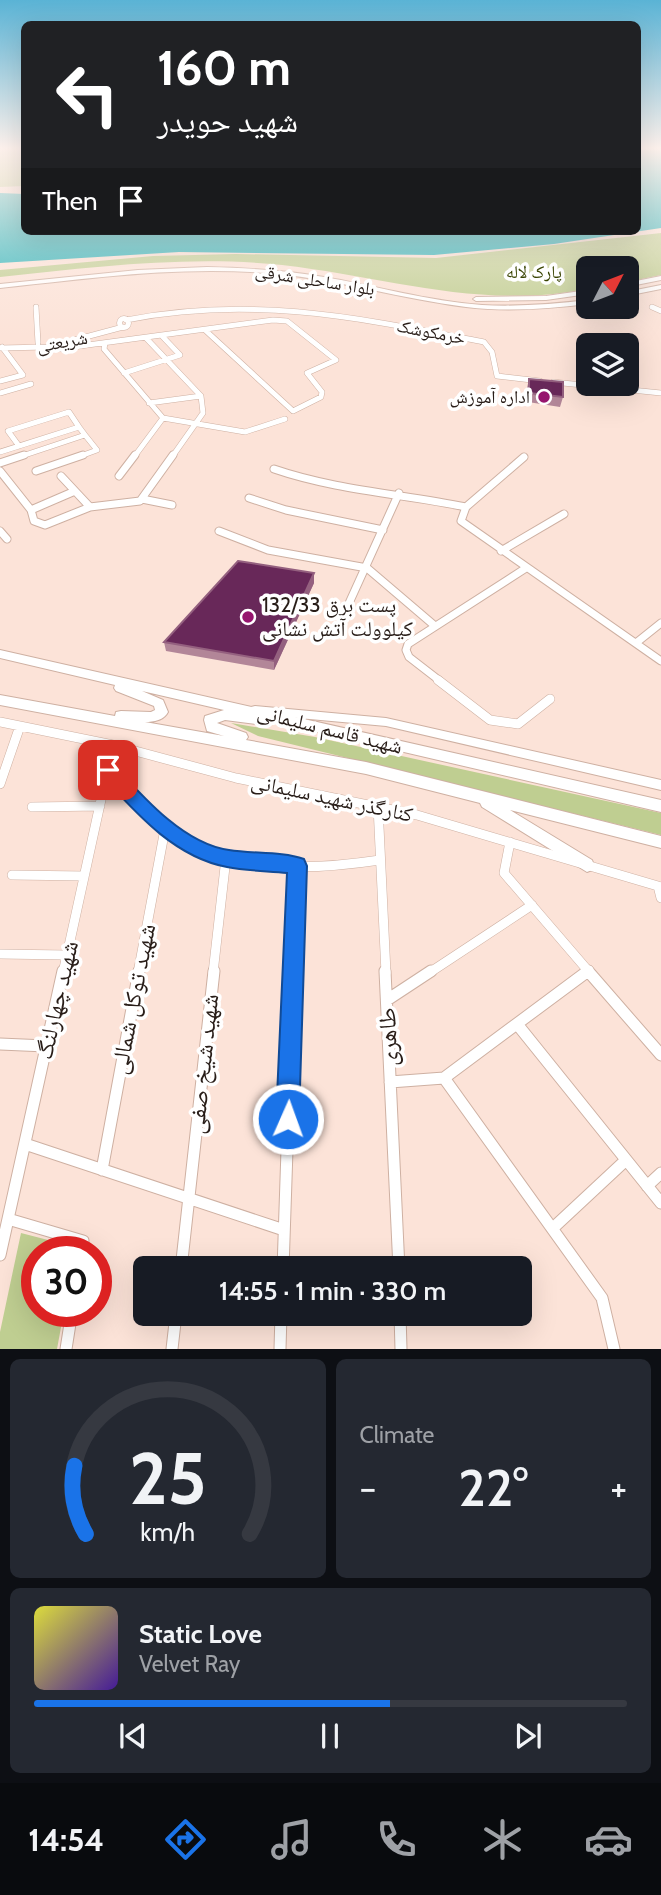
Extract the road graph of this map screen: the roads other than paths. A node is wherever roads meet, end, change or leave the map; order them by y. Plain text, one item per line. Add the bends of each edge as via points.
1 (30, 276) junction
2 (661, 278) edge
3 (646, 281) junction
4 (0, 282) edge
5 (39, 282) junction
6 (639, 282) edge
7 (661, 286) edge
8 (639, 291) edge
9 (576, 295) edge
10 (576, 303) edge
11 (36, 307) dead end
12 (652, 307) dead end
13 (176, 311) joint
14 (661, 311) edge
15 (205, 330) junction
16 (162, 336) junction
17 (146, 338) junction
18 (68, 342) junction
19 (105, 343) junction
20 (1, 346) edge
21 (37, 346) junction
22 (48, 347) junction
23 (168, 361) junction
24 (124, 373) junction
25 (0, 381) edge
26 (31, 384) dead end
27 (0, 393) edge
28 (661, 393) edge
29 (201, 396) junction
30 (149, 403) junction
31 (163, 418) junction
32 (285, 419) dead end
33 (38, 421) junction
34 (196, 424) junction
35 (79, 427) junction
36 (85, 435) junction
37 (49, 437) junction
38 (55, 445) junction
39 (19, 446) junction
40 (0, 452) edge
41 (524, 457) dead end
42 (66, 460) junction
43 (0, 463) edge
44 (274, 469) dead end
45 (0, 471) edge
46 (36, 471) dead end
47 (61, 476) dead end
48 (119, 476) dead end
49 (75, 491) junction
50 (399, 493) junction
51 (249, 498) dead end
52 (142, 499) junction
53 (172, 505) dead end
54 (466, 507) junction
55 (90, 508) junction
56 (31, 510) junction
57 (564, 514) dead end
58 (383, 530) junction
59 (0, 531) edge
60 (219, 531) dead end
61 (7, 539) dead end
62 (501, 551) junction
63 (367, 568) junction
64 (526, 568) junction
65 (345, 612) dead end
66 (435, 626) junction
67 (659, 627) edge
68 (636, 643) junction
69 (0, 654) edge
70 (661, 660) edge
71 (104, 676) junction
72 (550, 699) dead end
73 (0, 700) edge
74 (251, 709) junction
75 (58, 712) junction
76 (0, 722) edge
77 (20, 726) junction
78 (318, 727) junction
79 (113, 746) junction
80 (292, 754) junction
81 (108, 770) junction
82 (0, 785) edge
83 (661, 785) edge
84 (475, 795) junction
85 (100, 806) junction
86 (378, 806) junction
87 (661, 806) edge
88 (32, 807) dead end
89 (165, 829) junction
90 (510, 842) junction
91 (661, 842) edge
92 (226, 859) junction
93 (380, 860) junction
94 (587, 865) junction
95 (297, 866) junction
96 (12, 875) dead end
97 (84, 876) junction
98 (659, 886) edge
99 (661, 898) edge
100 (532, 905) junction
101 (0, 954) edge
102 (66, 956) junction
103 (589, 971) junction
104 (387, 1000) junction
105 (517, 1024) junction
106 (0, 1044) edge
107 (46, 1046) junction
108 (661, 1055) edge
109 (444, 1077) junction
110 (390, 1082) junction
111 (24, 1144) junction
112 (626, 1160) junction
113 (102, 1170) junction
114 (661, 1173) edge
115 (647, 1186) junction
116 (189, 1199) junction
117 (661, 1203) edge
118 (8, 1219) junction
119 (554, 1228) junction
120 (284, 1230) junction
121 (66, 1236) edge
122 (0, 1255) edge
123 (182, 1256) edge
124 (283, 1256) edge
125 (398, 1256) edge
126 (175, 1326) edge
127 (281, 1326) edge
128 (400, 1326) edge
129 (69, 1327) edge
130 (66, 1349) edge
131 (172, 1349) edge
132 (280, 1349) edge
133 (401, 1349) edge
134 (614, 1349) edge

1 - 4 main road, بلوار ساحلی شرقی
1 - 5 main road
1 - 9 main road, بلوار ساحلی شرقی via 149,266 241,265 290,268 470,299
2 - 3 main road
3 - 6 main road
3 - 7 main road
4 - 5 main road, بلوار ساحلی شرقی
5 - 10 main road, بلوار ساحلی شرقی via 239,269 300,275 469,306
7 - 8 main road
11 - 21 street
12 - 14 street
13 - 18 street, شریعتی
13 - 28 street, خرمکوشک via 273,309 359,317 484,342 492,352 497,376
15 - 15 street via 287,321 336,360 307,373 321,397 293,411
15 - 16 street
16 - 17 street
16 - 23 street via 180,355
17 - 19 street
17 - 23 street
18 - 21 street, شریعتی
18 - 22 street, شریعتی
19 - 22 street
19 - 24 street via 104,349
20 - 21 street, شریعتی
20 - 25 street via 23,374
21 - 22 street, شریعتی
23 - 24 street
23 - 29 street
24 - 30 street
26 - 27 street
29 - 30 street
29 - 34 street via 203,413
30 - 31 street
31 - 34 street
31 - 48 street
32 - 34 street via 245,432
33 - 35 street via 69,412
33 - 37 street
33 - 39 street via 8,431
34 - 52 street
35 - 36 street
35 - 37 street
36 - 38 street
36 - 42 street via 97,450
37 - 39 street
38 - 42 street
38 - 43 street
39 - 40 street
41 - 54 street
42 - 46 street
44 - 50 street via 309,481
45 - 56 street
47 - 49 street
49 - 55 street
49 - 56 street
50 - 54 street
50 - 58 street
51 - 58 street
52 - 53 street
52 - 55 street
54 - 62 street via 461,521
55 - 56 street via 45,525 34,521
57 - 62 street
58 - 63 street
59 - 61 street
60 - 63 street via 268,550
62 - 64 street
63 - 65 street
63 - 66 street
64 - 66 street
64 - 68 street
66 - 72 street via 408,644 410,657 490,720 518,724
67 - 68 street
68 - 70 street
69 - 71 highway, شهید قاسم سلیمانی
71 - 74 highway, شهید قاسم سلیمانی via 159,692
71 - 75 highway via 118,687 159,703 162,712 153,717
73 - 75 highway, شهید قاسم سلیمانی
74 - 78 highway, شهید قاسم سلیمانی
74 - 83 main road via 386,722
75 - 80 highway, شهید قاسم سلیمانی
76 - 77 street, کنارگذر شهید سلیمانی
77 - 79 street, کنارگذر شهید سلیمانی
77 - 82 street
78 - 80 highway via 225,715 209,720 219,731
78 - 87 highway, شهید قاسم سلیمانی
79 - 81 street, شهید چهارلنگ
79 - 86 street, کنارگذر شهید سلیمانی via 236,778
80 - 84 highway, شهید قاسم سلیمانی
81 - 85 street, شهید چهارلنگ
81 - 89 street
84 - 91 highway, شهید قاسم سلیمانی
84 - 94 highway
85 - 88 street
85 - 97 street, شهید چهارلنگ
86 - 90 street, کنارگذر شهید سلیمانی
86 - 93 street, طاهری
89 - 92 street
89 - 113 street, شهید توکل شمالی
90 - 94 street, کنارگذر شهید سلیمانی
90 - 100 street via 504,873
92 - 95 street
92 - 116 street, شهید شیخ صفی
93 - 95 street
93 - 104 street, طاهری
94 - 98 street, کنارگذر شهید سلیمانی
95 - 120 street
96 - 97 street
97 - 102 street, شهید چهارلنگ
98 - 99 street
100 - 103 street
100 - 104 street
101 - 102 street
102 - 107 street, شهید چهارلنگ
103 - 105 street
103 - 108 street
104 - 110 street, طاهری
105 - 109 street
105 - 112 street
106 - 107 street
107 - 111 street, شهید چهارلنگ
109 - 110 street
109 - 119 street
110 - 125 street, طاهری
111 - 113 street
111 - 118 street, شهید چهارلنگ
112 - 115 street
112 - 119 street
113 - 116 street
114 - 115 street
115 - 117 street
116 - 120 street
116 - 123 street, شهید شیخ صفی
118 - 121 street
118 - 122 street, شهید چهارلنگ
119 - 134 street via 602,1298
120 - 124 street
126 - 131 street
127 - 132 street
128 - 133 street
129 - 130 street

